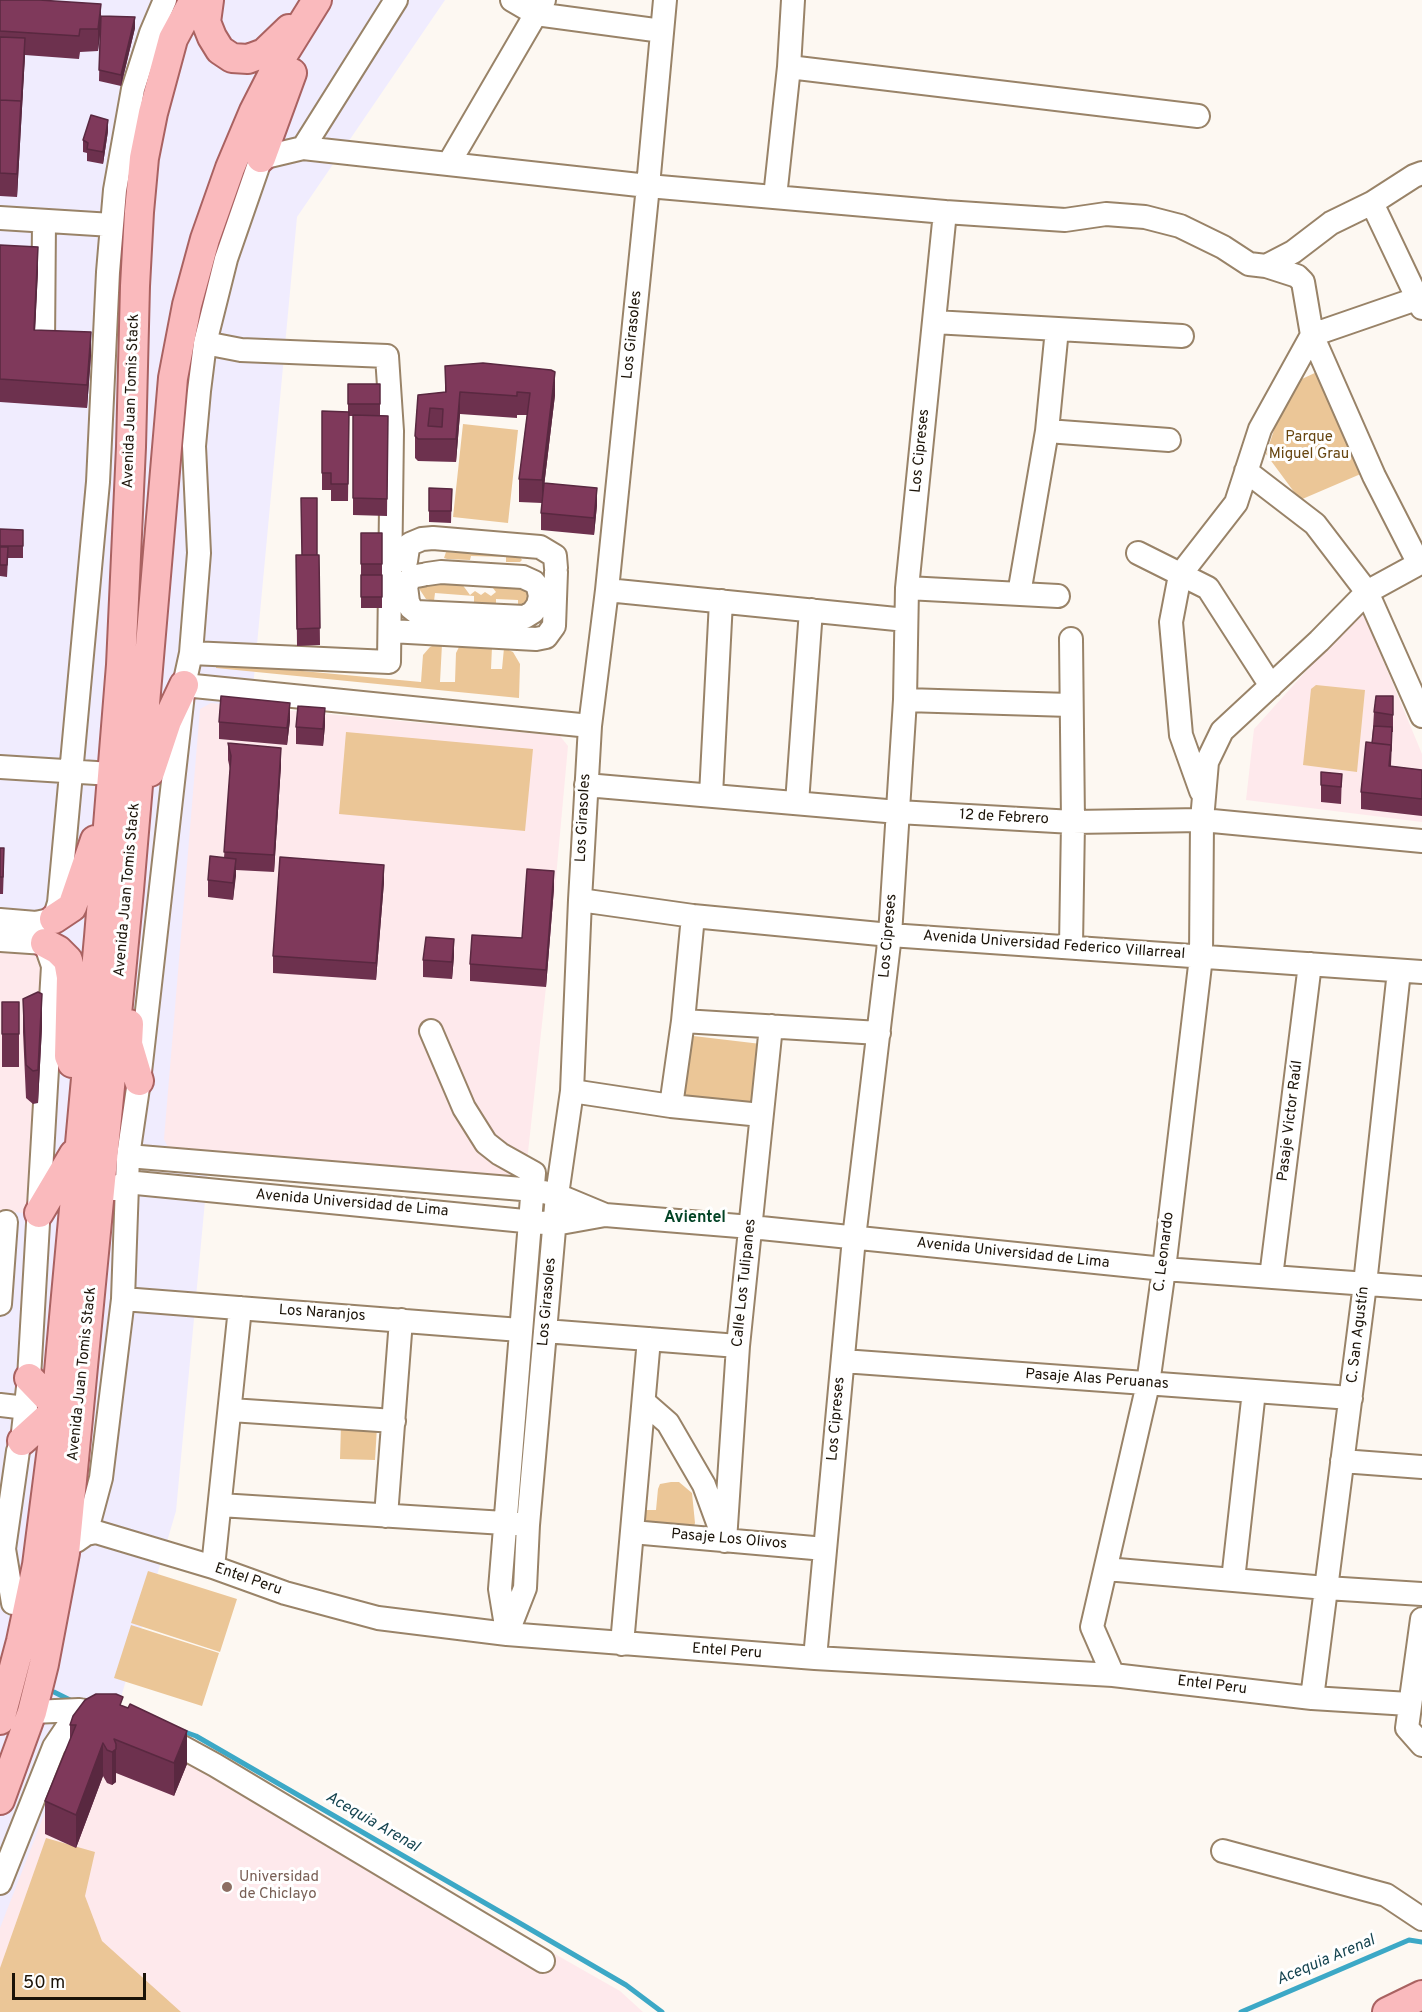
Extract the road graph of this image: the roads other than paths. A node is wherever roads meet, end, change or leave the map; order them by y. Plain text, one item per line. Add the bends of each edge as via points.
1 (165, 0) edge
2 (194, 0) edge
3 (209, 0) edge
4 (313, 0) edge
5 (319, 0) edge
6 (396, 0) edge
7 (512, 0) edge
8 (665, 0) edge
9 (793, 0) edge
10 (540, 7) edge
11 (662, 31) junction
12 (789, 67) junction
13 (1198, 116) dead end
14 (303, 147) junction
15 (261, 158) junction
16 (449, 163) junction
17 (1422, 173) edge
18 (648, 186) junction
19 (775, 197) junction
20 (1372, 203) junction
21 (945, 212) junction
22 (0, 218) edge
23 (45, 221) junction
24 (112, 225) junction
25 (1266, 266) junction
26 (1421, 301) edge
27 (934, 322) junction
28 (1057, 329) junction
29 (1312, 334) junction
30 (1182, 336) dead end
31 (205, 343) junction
32 (43, 345) edge
33 (1047, 431) junction
34 (1169, 440) dead end
35 (1246, 471) junction
36 (391, 538) junction
37 (1138, 553) dead end
38 (424, 561) junction
39 (1420, 563) edge
40 (556, 570) junction
41 (532, 572) junction
42 (1180, 575) junction
43 (907, 588) junction
44 (607, 590) junction
45 (1367, 592) junction
46 (1019, 594) junction
47 (1058, 596) dead end
48 (721, 601) junction
49 (811, 610) junction
50 (906, 620) junction
51 (390, 631) junction
52 (1071, 639) dead end
53 (191, 653) junction
54 (184, 685) junction
55 (1271, 686) junction
56 (905, 700) junction
57 (1070, 705) junction
58 (1422, 716) edge
59 (590, 726) junction
60 (0, 767) edge
61 (72, 772) junction
62 (112, 774) junction
63 (586, 785) junction
64 (711, 795) junction
65 (797, 803) junction
66 (1203, 809) junction
67 (898, 812) junction
68 (107, 814) junction
69 (1073, 822) junction
70 (133, 838) junction
71 (1422, 842) edge
72 (129, 890) junction
73 (580, 900) junction
74 (693, 916) junction
75 (0, 920) edge
76 (50, 931) junction
77 (891, 935) junction
78 (0, 940) edge
79 (1071, 946) junction
80 (1201, 957) junction
81 (1310, 964) junction
82 (1400, 970) junction
83 (1422, 972) edge
84 (683, 1021) junction
85 (771, 1026) junction
86 (431, 1031) dead end
87 (879, 1034) junction
88 (69, 1056) junction
89 (139, 1081) junction
90 (572, 1091) junction
91 (84, 1093) junction
92 (671, 1106) junction
93 (761, 1115) junction
94 (78, 1147) junction
95 (128, 1156) junction
96 (60, 1176) junction
97 (126, 1182) junction
98 (534, 1190) junction
99 (557, 1194) junction
100 (101, 1196) junction
101 (39, 1213) junction
102 (604, 1215) junction
103 (531, 1221) junction
104 (3, 1222) edge
105 (555, 1224) junction
106 (751, 1227) junction
107 (854, 1238) junction
108 (1164, 1269) junction
109 (1271, 1277) junction
110 (1365, 1284) junction
111 (1422, 1288) edge
112 (123, 1299) junction
113 (0, 1304) edge
114 (240, 1308) junction
115 (401, 1320) junction
116 (520, 1330) junction
117 (545, 1331) junction
118 (650, 1339) junction
119 (738, 1346) junction
120 (843, 1361) junction
121 (29, 1378) junction
122 (1148, 1384) junction
123 (1254, 1391) junction
124 (1351, 1398) junction
125 (644, 1402) junction
126 (0, 1405) edge
127 (26, 1408) junction
128 (55, 1408) junction
129 (231, 1410) junction
130 (394, 1421) junction
131 (22, 1441) junction
132 (1342, 1461) junction
133 (1422, 1467) edge
134 (220, 1505) junction
135 (386, 1516) junction
136 (505, 1522) junction
137 (528, 1525) junction
138 (632, 1532) junction
139 (86, 1534) junction
140 (725, 1540) junction
141 (825, 1549) junction
142 (65, 1553) junction
143 (213, 1568) junction
144 (1106, 1569) junction
145 (1233, 1580) junction
146 (1326, 1588) junction
147 (1422, 1594) edge
148 (14, 1603) edge
149 (1422, 1619) edge
150 (507, 1634) junction
151 (622, 1644) junction
152 (814, 1658) junction
153 (1113, 1675) junction
154 (1312, 1698) junction
155 (1410, 1704) junction
156 (2, 1710) edge
157 (79, 1710) junction
158 (32, 1712) junction
159 (1422, 1745) edge
160 (0, 1800) edge
161 (1223, 1851) dead end
162 (0, 1883) edge
163 (1422, 1919) edge
164 (543, 1961) dead end
165 (1418, 2002) edge
166 (1387, 2012) edge

1 - 24 street, Avenida Juan Tomis Stack via 133,89
2 - 62 main road, Avenida Juan Tomis Stack via 173,39 144,158 135,286 127,556
3 - 4 main road via 206,22 220,50 232,58 248,59 276,43
5 - 15 main road
5 - 70 main road, Avenida Juan Tomis Stack via 281,58 254,111 205,239 188,305 173,378
6 - 14 street
7 - 10 street
8 - 11 street, Los Girasoles
9 - 12 street
10 - 11 street
10 - 16 street
11 - 18 street, Los Girasoles
12 - 13 street
12 - 19 street
14 - 15 street
14 - 16 street
15 - 31 street, Avenida Juan Tomis Stack via 226,259
16 - 18 street
17 - 20 street
18 - 19 street
18 - 44 street, Los Girasoles
19 - 21 street
20 - 25 street via 1331,223 1293,252
20 - 26 street
21 - 25 street via 1065,220 1106,214 1145,217 1180,226 1223,246 1249,264
21 - 27 street, Los Cipreses
22 - 23 street
23 - 24 street
23 - 32 street via 33,263
24 - 61 street, Avenida Juan Tomis Stack via 98,482
25 - 29 street via 1304,282
26 - 29 street
27 - 28 street
27 - 43 street, Los Cipreses
28 - 30 street
28 - 33 street
29 - 35 street via 1260,429
29 - 39 street via 1374,476
31 - 36 street via 241,350 387,356 392,431
31 - 53 street, Avenida Juan Tomis Stack via 194,446 199,553
33 - 34 street
33 - 46 street
35 - 42 street via 1236,503
35 - 45 street via 1315,524
36 - 38 street
36 - 51 street
37 - 42 street
38 - 40 street via 540,547 555,556
38 - 41 street via 441,572 523,577
38 - 41 street via 406,586 408,602 416,612 525,617 538,605 540,596
39 - 45 street, C. Leonardo
40 - 41 street via 552,560 538,556
40 - 51 street via 554,626 546,637
42 - 55 street via 1208,588
42 - 66 street via 1171,622 1181,735
43 - 46 street
43 - 50 street, Los Cipreses
44 - 48 street
44 - 59 street, Los Girasoles
45 - 55 street, C. Leonardo
45 - 58 street
46 - 47 street
48 - 49 street
48 - 64 street
49 - 50 street
49 - 65 street
50 - 56 street, Los Cipreses
51 - 53 street via 389,662
52 - 57 street
53 - 54 street, Avenida Juan Tomis Stack
54 - 59 street
54 - 70 main road via 153,759
54 - 89 street, Avenida Juan Tomis Stack
55 - 66 street, C. Leonardo via 1222,731 1207,762
56 - 57 street
56 - 67 street, Los Cipreses
57 - 69 street
59 - 63 street, Los Girasoles
60 - 61 street
61 - 62 street
61 - 76 street, Avenida Juan Tomis Stack via 62,885
62 - 68 main road, Avenida Juan Tomis Stack
63 - 64 street, 12 de Febrero
63 - 73 street, Los Girasoles
64 - 65 street, 12 de Febrero
65 - 67 street, 12 de Febrero
66 - 69 street, 12 de Febrero
66 - 71 street, 12 de Febrero
66 - 80 street, C. Leonardo
67 - 69 street, 12 de Febrero
67 - 77 street, Los Cipreses
68 - 76 main road via 72,907
68 - 91 main road, Avenida Juan Tomis Stack
69 - 79 street
70 - 72 main road, Avenida Juan Tomis Stack
72 - 89 main road via 128,1044
72 - 100 main road, Avenida Juan Tomis Stack
73 - 74 street, Avenida Universidad Federico Villarreal
73 - 90 street, Los Girasoles
74 - 77 street, Avenida Universidad Federico Villarreal
74 - 84 street
75 - 76 street via 36,923
76 - 78 street
76 - 88 main road via 58,950 68,960 71,977
76 - 101 street via 53,966 43,1078
77 - 79 street, Avenida Universidad Federico Villarreal
77 - 87 street, Los Cipreses
79 - 80 street, Avenida Universidad Federico Villarreal
80 - 81 street, Avenida Universidad Federico Villarreal
80 - 108 street, C. Leonardo
81 - 82 street, Avenida Universidad Federico Villarreal
81 - 109 street, Pasaje Victor Raúl
82 - 83 street, Avenida Universidad Federico Villarreal
82 - 110 street, C. San Agustín
84 - 85 street
84 - 92 street
85 - 87 street
85 - 93 street, Calle Los Tulipanes
86 - 98 street via 464,1108 486,1143 534,1173
87 - 107 street, Los Cipreses
88 - 91 main road
88 - 96 main road
89 - 95 street, Avenida Juan Tomis Stack
90 - 92 street
90 - 99 street, Los Girasoles
91 - 94 main road, Avenida Juan Tomis Stack
92 - 93 street
93 - 106 street, Calle Los Tulipanes
94 - 96 main road
94 - 128 main road, Avenida Juan Tomis Stack
95 - 97 street, Avenida Juan Tomis Stack
95 - 98 street, Avenida Universidad de Lima
96 - 101 main road
97 - 100 street
97 - 103 street, Avenida Universidad de Lima
97 - 112 street, Avenida Juan Tomis Stack
98 - 99 street, Avenida Universidad de Lima
98 - 103 street
99 - 102 street, Avenida Universidad de Lima
99 - 105 street, Los Girasoles
100 - 142 main road, Avenida Juan Tomis Stack
101 - 104 street via 22,1223
101 - 121 street
102 - 105 street, Avenida Universidad de Lima
102 - 106 street, Avenida Universidad de Lima
103 - 105 street, Avenida Universidad de Lima
103 - 116 street
104 - 113 street
105 - 117 street, Los Girasoles
106 - 107 street, Avenida Universidad de Lima
106 - 119 street, Calle Los Tulipanes
107 - 108 street, Avenida Universidad de Lima
107 - 120 street, Los Cipreses
108 - 109 street, Avenida Universidad de Lima
108 - 122 street, C. Leonardo
109 - 110 street, Avenida Universidad de Lima
110 - 111 street, Avenida Universidad de Lima
110 - 124 street, C. San Agustín
112 - 114 street, Los Naranjos
112 - 139 street, Avenida Juan Tomis Stack via 102,1478
114 - 115 street, Los Naranjos
114 - 129 street
115 - 116 street, Los Naranjos
115 - 130 street
116 - 136 street
117 - 118 street
117 - 137 street, Los Girasoles
118 - 119 street
118 - 125 street
119 - 140 street, Calle Los Tulipanes
120 - 122 street, Pasaje Alas Peruanas
120 - 141 street, Los Cipreses
121 - 127 street
121 - 128 main road
122 - 123 street, Pasaje Alas Peruanas
122 - 144 street, C. Leonardo
123 - 124 street, Pasaje Alas Peruanas
123 - 145 street
124 - 132 street, C. San Agustín
125 - 138 street
125 - 140 street via 668,1423 680,1443 704,1485
126 - 127 street
127 - 131 street
128 - 131 main road
128 - 148 main road, Avenida Juan Tomis Stack via 37,1565
129 - 130 street
129 - 134 street
130 - 135 street
131 - 148 street via 4,1549
132 - 133 street
132 - 146 street, C. San Agustín
134 - 135 street
134 - 143 street
135 - 136 street
136 - 137 street
136 - 150 street via 500,1589
137 - 150 street, Los Girasoles via 525,1588
138 - 140 street, Pasaje Los Olivos
138 - 151 street
139 - 142 street
139 - 143 street, Entel Peru via 96,1532
140 - 141 street, Pasaje Los Olivos
141 - 152 street, Los Cipreses
142 - 158 main road, Avenida Juan Tomis Stack
143 - 150 street, Entel Peru via 285,1593 378,1618
144 - 145 street
144 - 153 street, C. Leonardo via 1092,1627
145 - 146 street
146 - 147 street
146 - 154 street, C. San Agustín
148 - 156 main road, Avenida Juan Tomis Stack
149 - 155 street
150 - 151 street, Entel Peru
151 - 152 street, Entel Peru
152 - 153 street, Entel Peru
153 - 154 street, Entel Peru
154 - 155 street, Entel Peru
155 - 159 street via 1407,1728
157 - 158 street
157 - 162 street via 54,1747
157 - 164 street via 135,1723 215,1766
158 - 160 main road, Avenida Juan Tomis Stack
161 - 163 street via 1386,1894
165 - 166 main road

